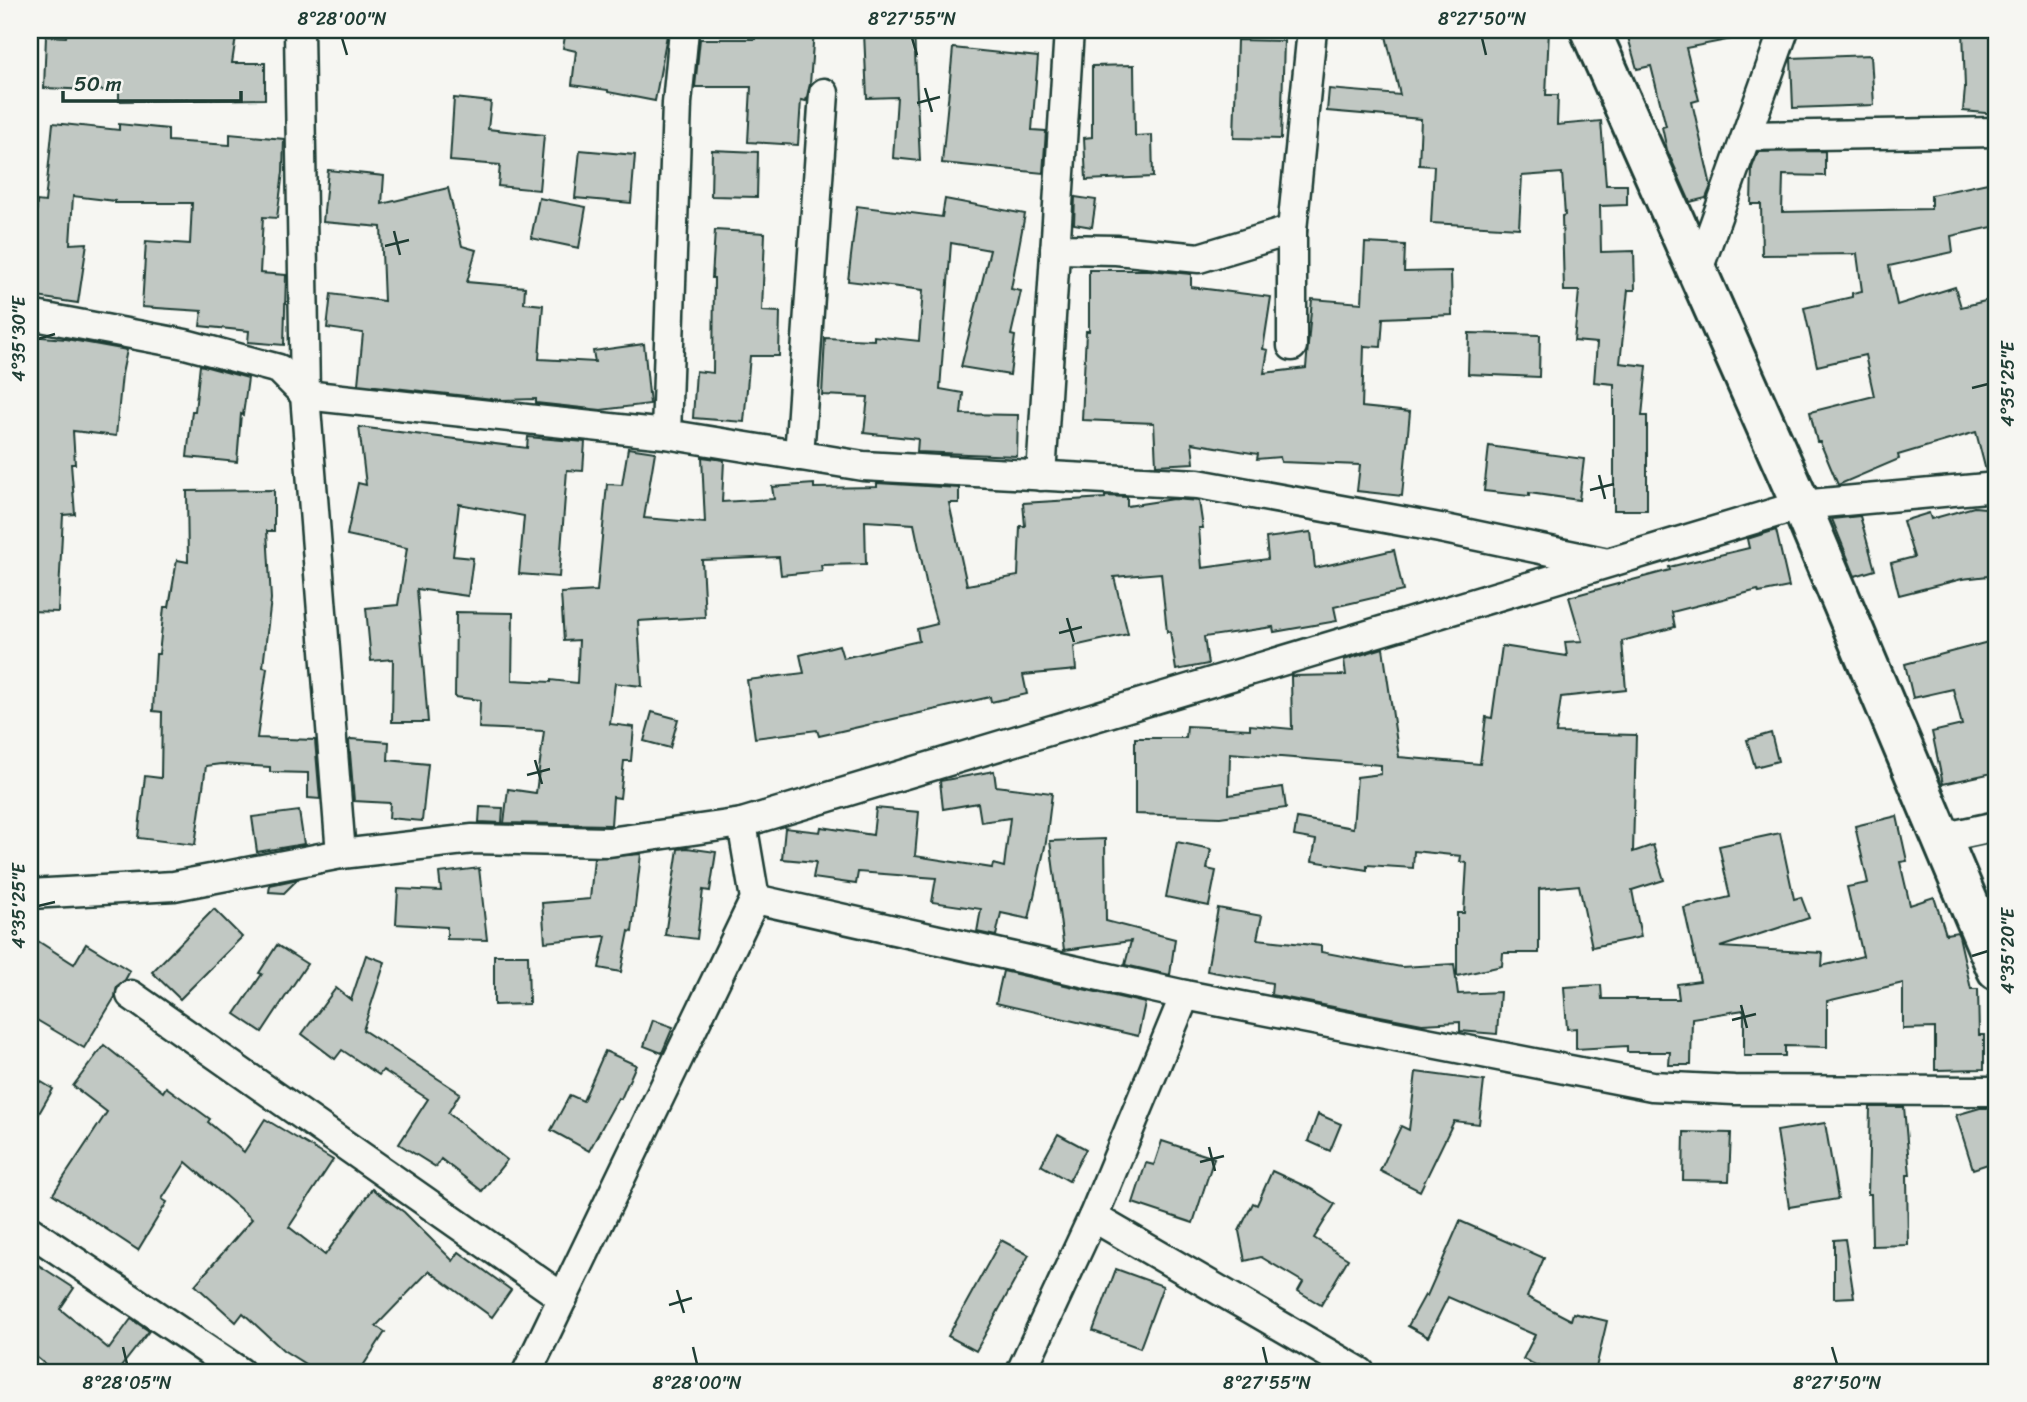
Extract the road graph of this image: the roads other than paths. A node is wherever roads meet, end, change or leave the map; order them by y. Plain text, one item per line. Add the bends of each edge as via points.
1 (299, 30) edge
2 (684, 30) edge
3 (1069, 30) edge
4 (1312, 30) edge
5 (1590, 30) edge
6 (1784, 30) edge
7 (824, 93) dead end
8 (1997, 132) edge
9 (1747, 136) junction
10 (1292, 230) junction
11 (1055, 249) junction
12 (1698, 270) junction
13 (30, 315) edge
14 (1292, 346) dead end
15 (305, 395) junction
16 (666, 434) junction
17 (799, 456) junction
18 (1041, 476) junction
19 (1997, 487) edge
20 (1801, 505) junction
21 (1606, 562) junction
22 (742, 822) junction
23 (1997, 826) edge
24 (1941, 838) junction
25 (341, 854) junction
26 (30, 894) edge
27 (755, 898) junction
28 (1997, 970) edge
29 (131, 995) dead end
30 (1185, 995) junction
31 (1997, 1091) edge
32 (1093, 1217) junction
33 (30, 1231) edge
34 (563, 1298) junction
35 (240, 1372) edge
36 (527, 1372) edge
37 (1021, 1372) edge
38 (1360, 1372) edge

1 - 15 street
2 - 16 street via 677,103
3 - 11 street
4 - 10 street
5 - 12 street
6 - 9 street
7 - 17 street
8 - 9 street
9 - 12 street
10 - 11 street via 1199,258
10 - 14 street
11 - 18 street
12 - 20 street
13 - 15 street via 185,344 279,369
15 - 16 street
15 - 25 street
16 - 17 street
17 - 18 street via 863,466
18 - 21 street via 1198,484
19 - 20 street
20 - 21 street
20 - 24 street
21 - 22 street
22 - 25 street via 609,842 473,839
22 - 27 street
23 - 24 street
24 - 28 street
25 - 26 street via 174,886
27 - 30 street
27 - 34 street
29 - 34 street
30 - 31 street via 1652,1086
30 - 32 street
32 - 37 street
32 - 38 street
33 - 35 street
34 - 36 street

